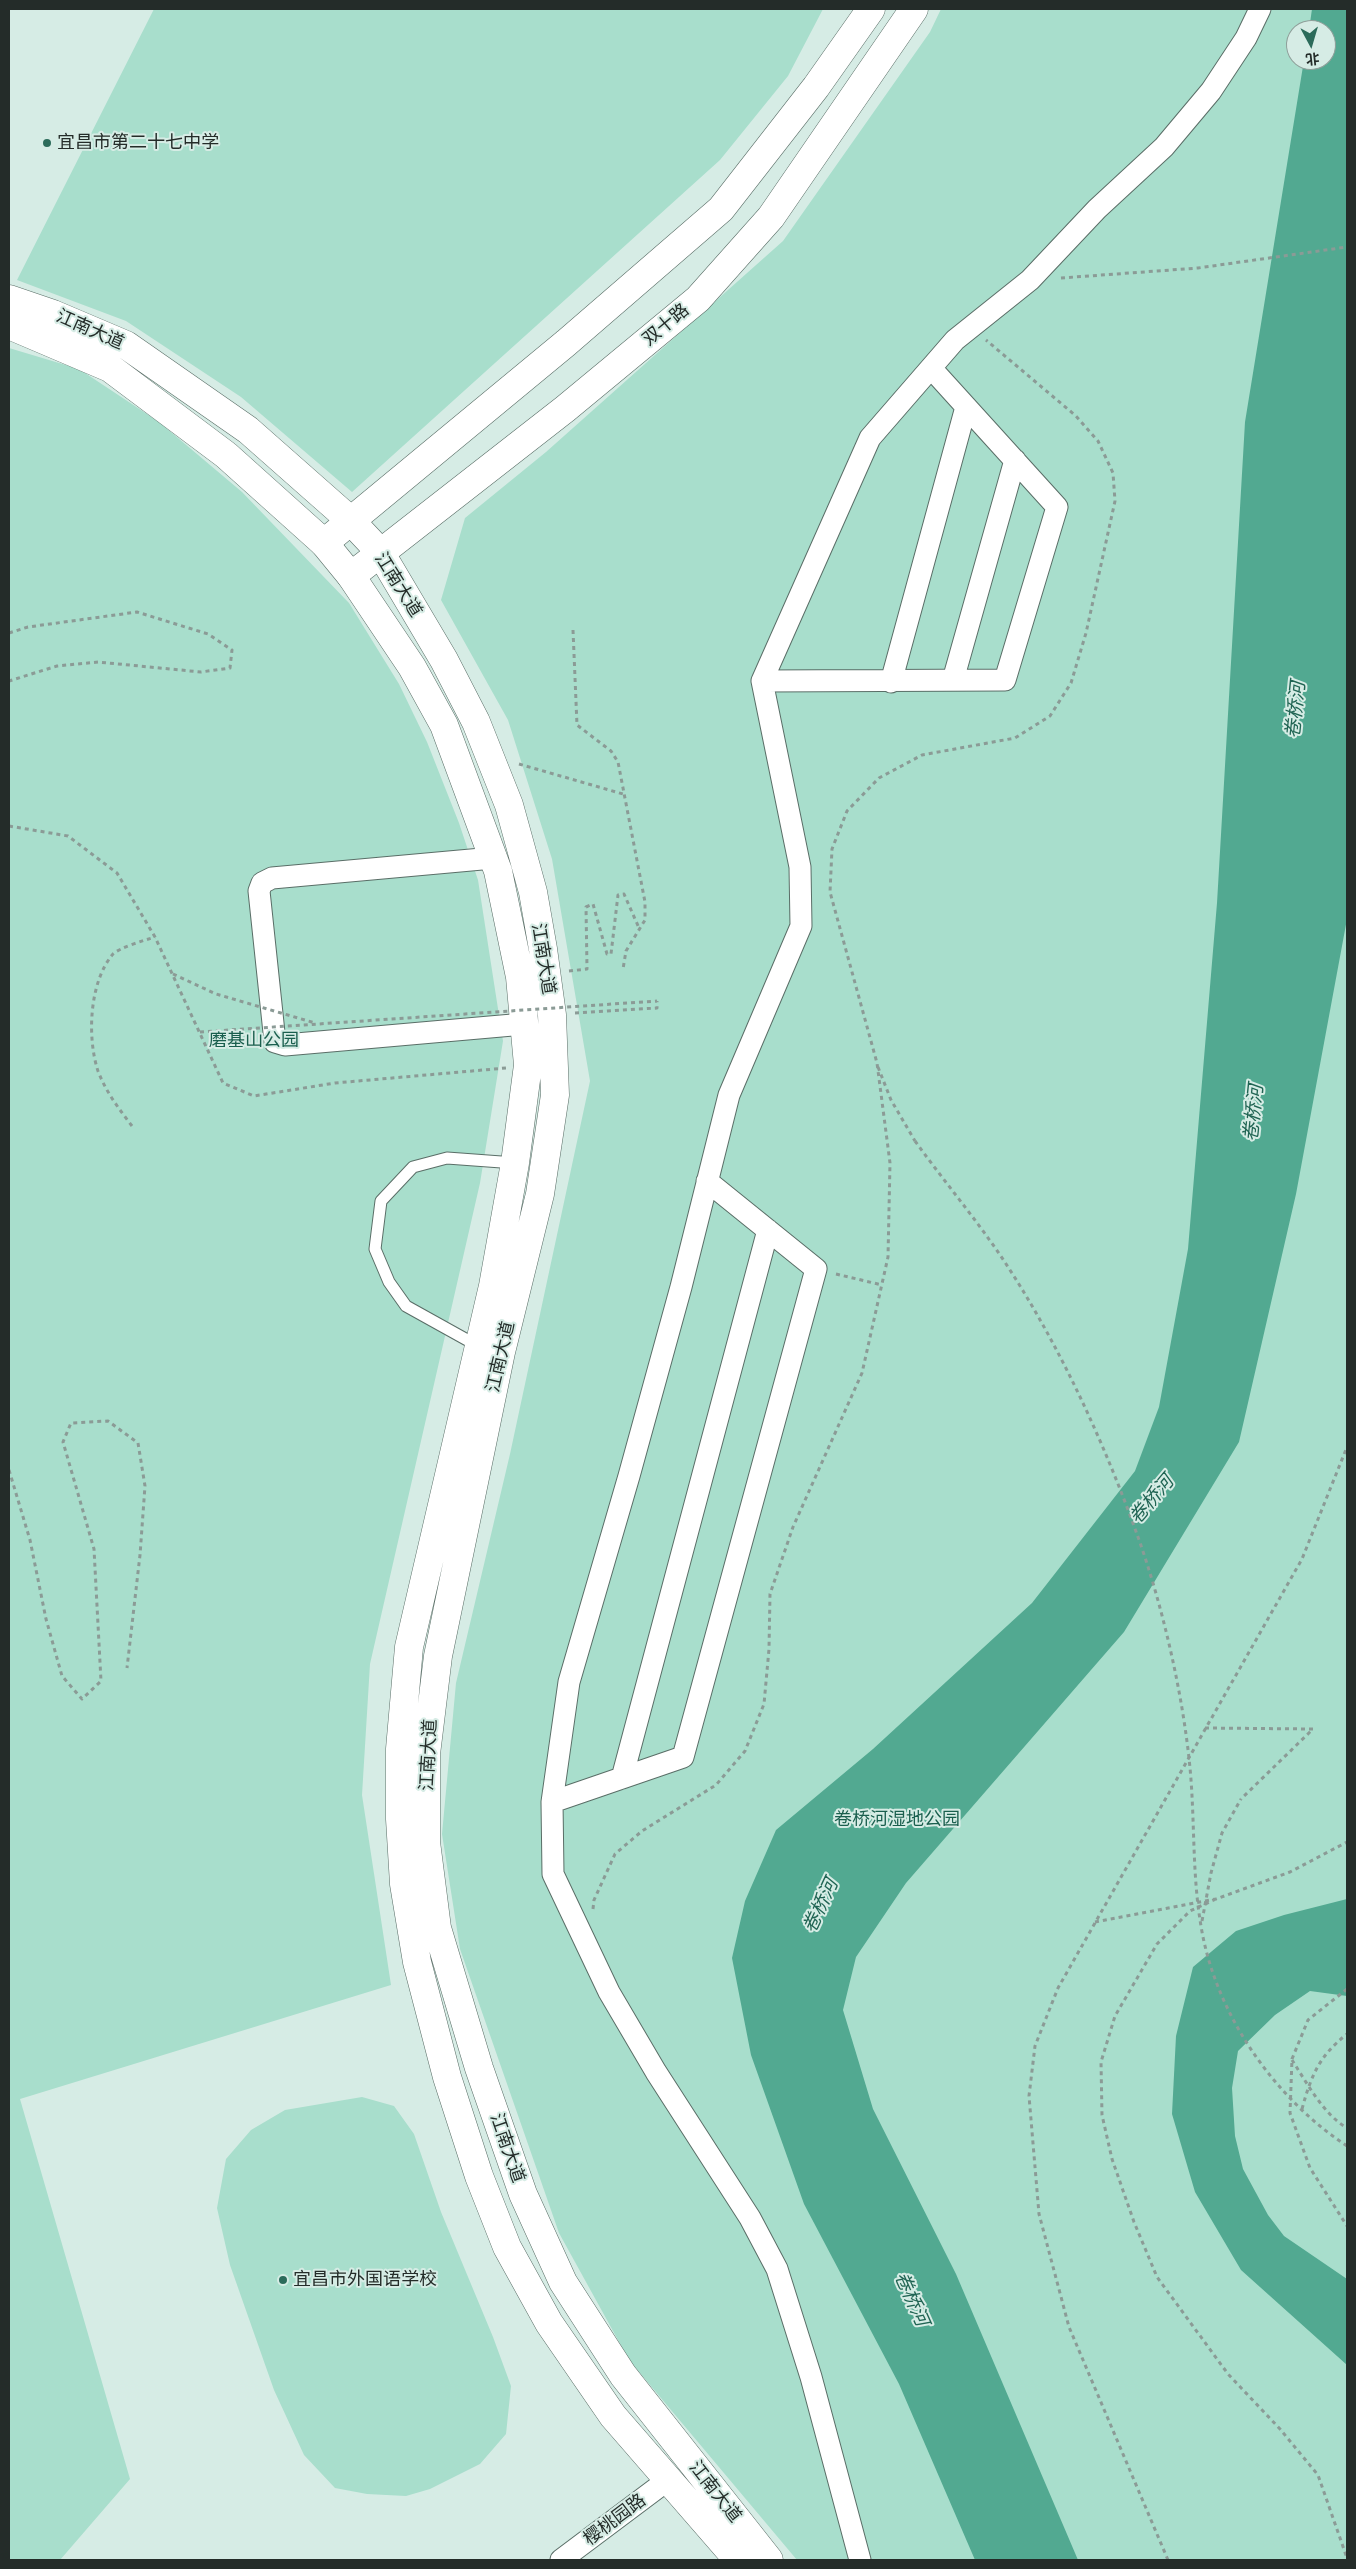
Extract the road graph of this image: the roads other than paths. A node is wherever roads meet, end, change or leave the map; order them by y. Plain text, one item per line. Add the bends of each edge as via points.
1 (871, 9) edge
2 (914, 9) edge
3 (1260, 9) edge
4 (9, 299) edge
5 (9, 325) edge
6 (931, 368) junction
7 (966, 407) junction
8 (1015, 460) junction
9 (350, 520) junction
10 (324, 542) junction
11 (380, 552) junction
12 (351, 576) junction
13 (953, 680) junction
14 (762, 681) junction
15 (891, 682) junction
16 (493, 858) junction
17 (524, 1024) junction
18 (515, 1163) junction
19 (707, 1182) junction
20 (768, 1230) junction
21 (478, 1346) junction
22 (622, 1778) junction
23 (552, 1802) junction
24 (669, 2479) junction
25 (561, 2560) edge
26 (738, 2560) edge
27 (769, 2560) edge
28 (860, 2560) edge

1 - 9 main road via 816,87 721,209 566,343
2 - 11 main road, 双十路 via 771,217 698,299 565,409
3 - 6 street via 1246,38 1199,105 1164,146 1097,209 1030,280 955,340
4 - 9 main road, 江南大道 via 126,345 248,430
5 - 10 main road, 江南大道 via 110,368 226,455
6 - 7 street
6 - 14 street via 870,438
7 - 8 street
7 - 15 street
8 - 13 street
8 - 13 street via 1057,507 1006,680
9 - 10 main road
9 - 11 main road, 江南大道
10 - 12 main road, 江南大道
11 - 12 main road, 双十路
11 - 27 main road, 江南大道 via 444,660 476,722 510,805 533,892 552,1015 555,1095 540,1194 501,1352 438,1656 426,1754 426,1842 437,1928 523,2194 563,2282 623,2375
12 - 16 main road, 江南大道 via 412,667 444,725
13 - 15 street
14 - 15 street
14 - 19 street via 800,867 801,926 729,1095
16 - 17 main road, 江南大道 via 520,977
16 - 17 street via 272,878 262,882 259,891 275,1042 285,1045
17 - 18 main road, 江南大道 via 528,1066
18 - 21 main road, 江南大道 via 493,1286
18 - 21 lane via 447,1158 414,1167 381,1202 375,1249 389,1282 406,1306
19 - 20 street
19 - 23 street via 629,1476 569,1682
20 - 22 street
20 - 22 street via 816,1269 683,1757
21 - 24 main road, 江南大道 via 409,1647 400,1749 400,1819 404,1884 417,1962 447,2077 479,2176 507,2247 549,2323 613,2416
22 - 23 street
23 - 28 street via 553,1874 609,1992 750,2218 777,2269 811,2377
24 - 25 street, 樱桃园路
24 - 26 main road, 江南大道

